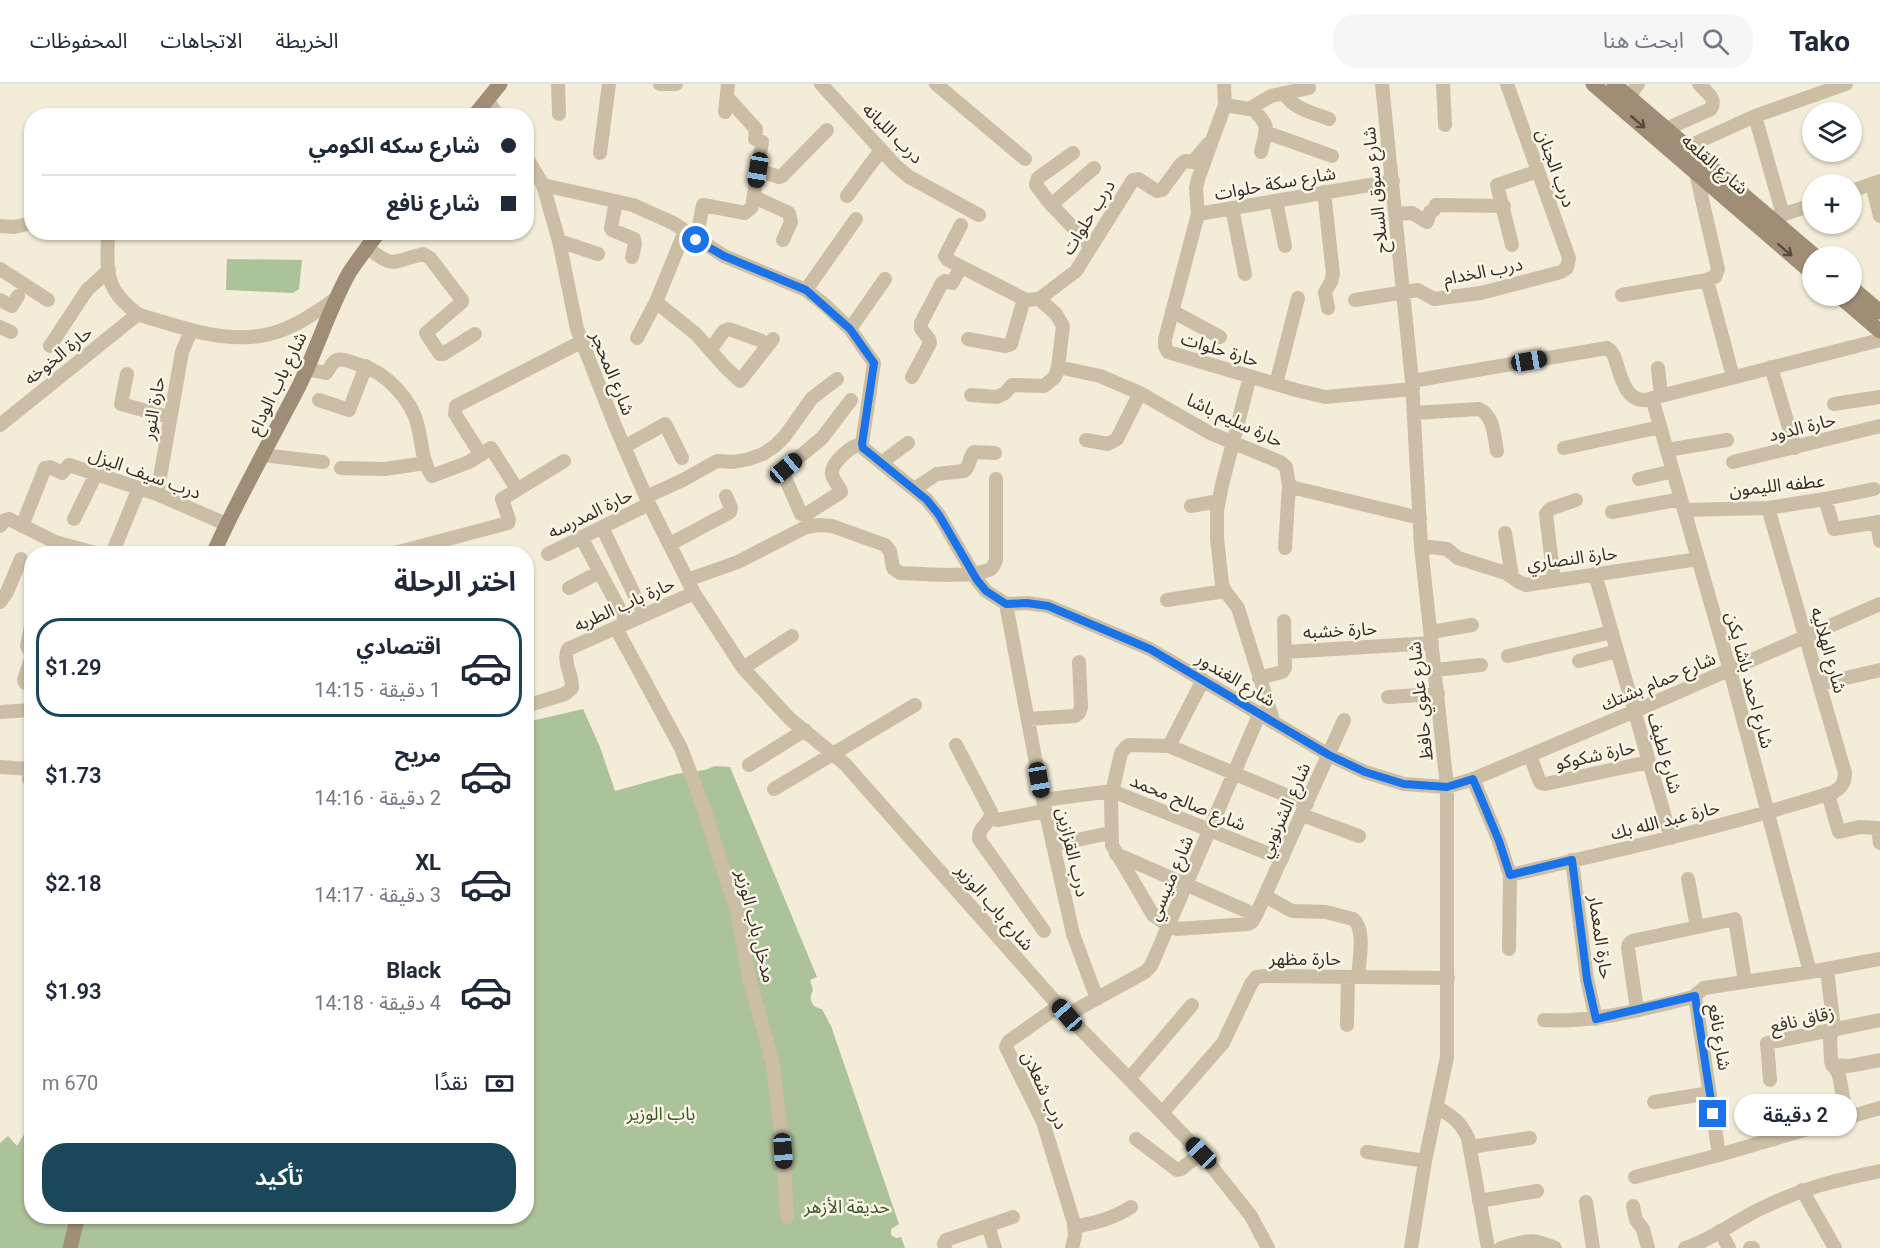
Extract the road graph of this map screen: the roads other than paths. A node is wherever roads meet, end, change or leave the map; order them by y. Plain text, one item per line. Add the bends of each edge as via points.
1 (500, 84) edge
2 (558, 84) edge
3 (609, 84) edge
4 (821, 84) edge
5 (936, 84) edge
6 (1224, 84) edge
7 (1382, 84) edge
8 (1443, 84) edge
9 (1507, 84) edge
10 (1593, 84) edge
11 (1614, 84) edge
12 (1638, 84) edge
13 (1699, 84) edge
14 (1846, 84) edge
15 (1309, 88) dead end
16 (728, 91) edge
17 (1284, 93) junction
18 (1629, 97) junction
19 (487, 99) junction
20 (1225, 105) junction
21 (480, 108) edge
22 (493, 108) edge
23 (1252, 108) junction
24 (725, 112) dead end
25 (560, 114) dead end
26 (1755, 116) junction
27 (1329, 119) dead end
28 (1445, 125) dead end
29 (1666, 129) junction
30 (826, 130) dead end
31 (1265, 132) junction
32 (1215, 135) junction
33 (1688, 147) junction
34 (881, 150) junction
35 (1261, 152) dead end
36 (600, 153) dead end
37 (1073, 153) dead end
38 (1332, 156) dead end
39 (1025, 159) dead end
40 (1094, 168) dead end
41 (758, 170) junction
42 (1538, 171) junction
43 (1696, 173) junction
44 (534, 176) edge
45 (1393, 181) junction
46 (1876, 183) edge
47 (543, 185) junction
48 (1324, 192) junction
49 (847, 196) dead end
50 (754, 197) junction
51 (616, 201) junction
52 (1276, 201) junction
53 (1051, 205) junction
54 (1504, 206) junction
55 (1232, 208) junction
56 (1802, 208) edge
57 (1198, 214) junction
58 (1396, 214) junction
59 (979, 215) dead end
60 (1880, 216) edge
61 (1776, 217) junction
62 (856, 219) dead end
63 (24, 225) edge
64 (961, 225) dead end
65 (0, 226) edge
66 (685, 231) junction
67 (108, 240) edge
68 (373, 240) edge
69 (696, 240) junction
70 (783, 240) dead end
71 (559, 241) junction
72 (1512, 245) dead end
73 (1285, 246) dead end
74 (1805, 246) edge
75 (1091, 247) junction
76 (367, 248) junction
77 (598, 254) dead end
78 (632, 257) dead end
79 (1802, 264) edge
80 (1569, 265) joint
81 (961, 267) junction
82 (0, 269) edge
83 (109, 270) junction
84 (1245, 274) dead end
85 (885, 279) dead end
86 (1706, 280) junction
87 (806, 290) junction
88 (1403, 292) junction
89 (1622, 295) dead end
90 (18, 296) dead end
91 (1862, 296) edge
92 (337, 298) junction
93 (1298, 298) dead end
94 (1024, 299) junction
95 (1039, 299) junction
96 (0, 300) edge
97 (48, 300) dead end
98 (1355, 300) dead end
99 (656, 302) junction
100 (1851, 306) edge
101 (1328, 308) dead end
102 (1172, 310) junction
103 (1879, 310) edge
104 (138, 314) junction
105 (850, 329) junction
106 (191, 330) junction
107 (1880, 331) edge
108 (475, 334) dead end
109 (1220, 337) dead end
110 (637, 338) dead end
111 (968, 339) dead end
112 (1880, 340) edge
113 (581, 342) junction
114 (50, 346) dead end
115 (710, 350) junction
116 (366, 366) junction
117 (1058, 367) junction
118 (1771, 367) junction
119 (1658, 368) dead end
120 (307, 369) junction
121 (127, 374) dead end
122 (1250, 376) junction
123 (912, 377) dead end
124 (1733, 377) junction
125 (837, 379) dead end
126 (1276, 384) junction
127 (1412, 385) junction
128 (1140, 393) junction
129 (971, 395) dead end
130 (1656, 397) junction
131 (1880, 397) edge
132 (319, 400) dead end
133 (851, 400) dead end
134 (1834, 404) dead end
135 (1414, 413) junction
136 (170, 417) junction
137 (0, 425) edge
138 (1880, 426) edge
139 (1660, 427) junction
140 (1086, 440) dead end
141 (1727, 440) dead end
142 (1233, 442) junction
143 (908, 443) dead end
144 (862, 444) junction
145 (624, 447) junction
146 (1564, 448) dead end
147 (1795, 448) junction
148 (1497, 450) dead end
149 (1667, 450) junction
150 (995, 453) dead end
151 (262, 455) junction
152 (481, 455) junction
153 (682, 458) dead end
154 (564, 460) dead end
155 (323, 462) dead end
156 (1733, 462) dead end
157 (426, 463) junction
158 (881, 463) junction
159 (341, 468) dead end
160 (1673, 471) junction
161 (96, 474) junction
162 (996, 479) dead end
163 (1639, 479) dead end
164 (1289, 485) junction
165 (139, 488) junction
166 (517, 489) junction
167 (914, 489) junction
168 (1874, 489) dead end
169 (157, 494) junction
170 (726, 496) dead end
171 (1825, 499) junction
172 (1576, 500) dead end
173 (647, 501) junction
174 (1219, 501) junction
175 (1682, 505) junction
176 (1191, 506) dead end
177 (1768, 508) junction
178 (1612, 512) dead end
179 (1420, 518) junction
180 (74, 519) dead end
181 (1878, 522) edge
182 (226, 525) junction
183 (0, 526) edge
184 (22, 526) junction
185 (602, 528) junction
186 (1505, 533) dead end
187 (581, 537) junction
188 (1880, 541) edge
189 (670, 544) junction
190 (70, 546) edge
191 (115, 546) edge
192 (217, 546) edge
193 (421, 546) edge
194 (1421, 546) junction
195 (1285, 548) dead end
196 (548, 554) dead end
197 (21, 559) dead end
198 (1698, 559) junction
199 (600, 572) junction
200 (972, 574) junction
201 (1595, 574) junction
202 (1512, 576) junction
203 (687, 580) junction
204 (1554, 580) junction
205 (569, 588) dead end
206 (1225, 591) junction
207 (694, 593) junction
208 (1167, 600) dead end
209 (0, 602) edge
210 (1006, 604) junction
211 (1880, 604) edge
212 (644, 615) junction
213 (1284, 621) dead end
214 (622, 626) junction
215 (1472, 626) dead end
216 (1612, 632) junction
217 (792, 636) dead end
218 (1806, 636) junction
219 (1432, 638) junction
220 (1617, 651) junction
221 (1285, 652) junction
222 (1508, 656) dead end
223 (1579, 661) dead end
224 (1079, 663) dead end
225 (1481, 665) dead end
226 (743, 668) junction
227 (1435, 670) junction
228 (1730, 670) junction
229 (1880, 670) edge
230 (1259, 678) junction
231 (1203, 680) junction
232 (1820, 684) junction
233 (1438, 694) junction
234 (1388, 697) dead end
235 (534, 704) edge
236 (915, 705) dead end
237 (24, 710) edge
238 (1635, 711) junction
239 (0, 712) edge
240 (1259, 715) junction
241 (1028, 719) junction
242 (1344, 720) dead end
243 (1274, 723) junction
244 (805, 730) junction
245 (956, 745) dead end
246 (1169, 746) junction
247 (834, 753) junction
248 (1329, 755) junction
249 (1530, 755) junction
250 (1649, 762) junction
251 (749, 765) dead end
252 (0, 766) edge
253 (24, 768) edge
254 (1235, 773) junction
255 (1473, 779) junction
256 (1447, 787) junction
257 (774, 789) dead end
258 (1112, 791) junction
259 (1828, 794) junction
260 (1044, 806) junction
261 (1304, 809) junction
262 (1767, 813) junction
263 (990, 819) junction
264 (1210, 830) junction
265 (1110, 832) junction
266 (1359, 836) dead end
267 (1671, 838) junction
268 (1880, 843) edge
269 (1053, 846) junction
270 (1116, 854) junction
271 (1282, 859) junction
272 (1572, 860) junction
273 (1510, 875) junction
274 (1688, 879) dead end
275 (1186, 884) junction
276 (1265, 896) junction
277 (1256, 915) junction
278 (1169, 926) junction
279 (1697, 927) junction
280 (1044, 931) dead end
281 (1509, 949) dead end
282 (1880, 959) edge
283 (1827, 969) junction
284 (1810, 972) junction
285 (1353, 977) junction
286 (1448, 978) junction
287 (1745, 982) junction
288 (1695, 996) junction
289 (1097, 999) junction
290 (1192, 1005) dead end
291 (1063, 1011) junction
292 (1637, 1011) junction
293 (1596, 1019) junction
294 (1544, 1020) dead end
295 (1880, 1020) edge
296 (1347, 1025) dead end
297 (1834, 1029) junction
298 (1880, 1060) edge
299 (1832, 1065) junction
300 (1129, 1079) junction
301 (1770, 1080) dead end
302 (1710, 1093) junction
303 (1654, 1102) dead end
304 (1437, 1107) junction
305 (1880, 1108) edge
306 (1162, 1113) junction
307 (1847, 1119) junction
308 (1530, 1138) dead end
309 (1136, 1139) dead end
310 (1470, 1147) junction
311 (1367, 1152) dead end
312 (1201, 1153) junction
313 (1719, 1155) junction
314 (1425, 1161) junction
315 (1880, 1171) edge
316 (1635, 1177) dead end
317 (1802, 1190) junction
318 (1537, 1191) dead end
319 (1479, 1201) junction
320 (1586, 1202) dead end
321 (1633, 1206) dead end
322 (1131, 1207) dead end
323 (787, 1217) dead end
324 (1012, 1217) dead end
325 (76, 1224) edge
326 (988, 1226) junction
327 (1074, 1227) junction
328 (1720, 1231) junction
329 (1550, 1246) edge
330 (70, 1248) edge
331 (945, 1248) edge
332 (995, 1248) edge
333 (1072, 1248) edge
334 (1268, 1248) edge
335 (1411, 1248) edge
336 (1488, 1248) edge
337 (1502, 1248) edge
338 (1593, 1248) edge
339 (1648, 1248) edge
340 (1685, 1248) edge
341 (1729, 1248) edge
342 (1835, 1248) edge

1 - 19 main road
2 - 25 street
3 - 36 street
4 - 34 street, درب اللبانه
5 - 39 street
6 - 20 street
7 - 45 street, شارع سوق السلاح
8 - 28 street
9 - 42 street, درب الجنان
10 -> 43 main road, شارع القلعه
11 - 18 main road, شارع القلعه
12 - 18 street
13 - 29 street via 1712,98 1711,109
14 - 26 street
15 - 17 street
16 - 24 street
16 - 41 street via 757,129 754,138 762,142
17 - 23 street via 1267,97
17 - 27 street via 1297,106
18 - 29 main road, شارع القلعه
19 - 21 main road
19 - 22 street
20 - 23 street
20 - 32 street, حارة حلوات
23 - 31 street via 1265,123
26 - 33 street
26 - 61 street
29 - 33 main road, شارع القلعه
30 - 41 street via 782,176
31 - 35 street
31 - 38 street
32 - 57 street, حارة حلوات via 1196,188
32 - 75 street, درب حلوات via 1193,162 1181,164 1162,190 1132,180
33 - 61 main road, شارع القلعه
34 - 49 street
34 - 59 street, درب اللبانه via 909,177
37 - 53 street via 1036,182
40 - 53 street
41 - 50 street
42 - 54 street via 1497,184
42 - 80 street, درب الجنان
43 -> 79 main road, شارع القلعه
43 - 86 street via 1718,269 1715,276
44 - 47 street, شارع المحجر
45 - 48 street, شارع سكة حلوات
45 - 58 street, شارع سوق السلاح
46 - 60 street
47 - 51 street
47 - 71 street, شارع المحجر
48 - 52 street, شارع سكة حلوات
48 - 101 street via 1333,274 1325,292
50 - 69 street via 752,207 745,213 703,205
50 - 70 street via 789,213 791,222
51 - 66 street via 657,215
51 - 78 street via 611,228 634,239
52 - 55 street, شارع سكة حلوات
52 - 73 street
53 - 75 street
54 - 58 street via 1436,205 1427,222 1412,213
54 - 72 street
55 - 57 street, شارع سكة حلوات
55 - 84 street
56 - 61 street
57 - 102 street, حارة حلوات
58 - 88 street, شارع سوق السلاح
61 - 74 main road, شارع القلعه
62 - 87 street
63 - 65 street
64 - 81 street via 945,256
66 - 69 street
66 - 99 street
67 - 83 street
68 - 76 main road, شارع باب الوداع
69 - 87 street
71 - 77 street
71 - 113 street, شارع المحجر
75 - 95 street, درب حلوات via 1076,271
76 - 92 main road, شارع باب الوداع
76 - 108 street via 381,259 395,263 423,254 462,300 426,333 440,354
80 - 88 street, درب الخدام via 1561,272 1480,293 1434,299 1418,290
81 - 94 street
81 - 123 street via 952,283 942,283 921,323 930,343
82 - 97 street
83 - 104 street via 112,286
83 - 114 street via 87,290
85 - 105 street
86 - 89 street
86 - 124 street
87 - 105 street
88 - 98 street
88 - 127 street, شارع علوي حافظ
90 - 96 street via 12,306
91 - 103 main road
92 - 106 street via 311,316 260,336 224,337
92 - 120 main road, شارع باب الوداع
93 - 126 street
94 - 95 street
94 - 111 street via 1011,344
95 - 117 street via 1063,326
99 - 110 street
99 - 115 street
100 - 107 main road
102 - 109 street
102 - 122 street, حارة حلوات via 1164,343 1168,352
104 - 106 street
104 - 137 street, حارة الخوخه
105 - 144 street via 874,363
106 - 136 street, حارة النور via 182,352
112 - 118 street
113 - 145 street, شارع المحجر
113 - 152 street via 456,406 455,414
115 - 115 street via 741,381 768,340 729,329
116 - 120 street via 339,359 326,373
116 - 132 street via 349,410
116 - 157 street via 393,384 409,403
117 - 128 street, حارة سليم باشا via 1100,376
117 - 129 street via 1055,377 1044,386 1015,384 998,397
118 - 124 street
118 - 147 street
119 - 130 street, شارع احمد باشا يكن
120 - 151 main road, شارع باب الوداع
121 - 136 street via 121,404
122 - 126 street, حارة حلوات
122 - 142 street
124 - 130 street
125 - 173 street, حارة المدرسه via 812,398 785,436 763,454 734,462 717,461
126 - 127 street, حارة حلوات via 1325,397
127 - 130 street, حارة حلوات via 1607,348 1632,398
127 - 135 street, شارع علوي حافظ
128 - 140 street via 1117,439 1108,444
128 - 142 street, حارة سليم باشا
130 - 139 street, شارع احمد باشا يكن
131 - 134 street
133 - 144 street via 822,438 783,473 801,514 841,492 832,471 844,453
135 - 148 street via 1479,408 1490,419
135 - 179 street, شارع علوي حافظ
136 - 169 street, حارة النور
138 - 147 street, حارة الدود
139 - 146 street
139 - 149 street, شارع احمد باشا يكن
141 - 149 street
142 - 164 street, حارة سليم باشا via 1284,464
142 - 174 street
143 - 158 street
144 - 158 street
145 - 153 street via 665,424
145 - 173 street, شارع المحجر
147 - 156 street, حارة الدود
149 - 160 street, شارع احمد باشا يكن
150 - 167 street via 974,452 964,471 937,474
151 - 155 street
151 - 182 main road, شارع باب الوداع
152 - 157 street via 435,476
152 - 166 street via 492,448
154 - 166 street
157 - 159 street via 384,469
158 - 167 street
160 - 163 street
160 - 175 street, شارع احمد باشا يكن
161 - 165 street, درب سيف اليزل
161 - 180 street
161 - 184 street, درب سيف اليزل via 69,465 62,473 47,467
162 - 200 street via 994,565 990,570
164 - 179 street
164 - 195 street
165 - 169 street, درب سيف اليزل
165 - 191 street
166 - 193 street via 502,499 508,523
167 - 200 street via 939,515
168 - 171 street, عطفه الليمون
169 - 182 street, درب سيف اليزل
170 - 189 street via 730,512
171 - 177 street, عطفه الليمون
171 - 181 street via 1834,529
172 - 204 street via 1546,514
173 - 185 street, حارة المدرسه
173 - 189 street, شارع المحجر
174 - 176 street
174 - 206 street via 1217,538
175 - 177 street, عطفه الليمون
175 - 178 street, عطفه الليمون
175 - 198 street, شارع احمد باشا يكن
177 - 218 street, شارع الهلاليه
179 - 194 street, شارع علوي حافظ
181 - 188 street
182 - 192 main road, شارع باب الوداع
183 - 184 street via 7,519
184 - 190 street
185 - 187 street, حارة المدرسه
185 - 212 street
186 - 202 street
187 - 196 street, حارة المدرسه
187 - 199 street, مدخل باب الوزير
189 - 203 street, شارع المحجر
194 - 202 street, حارة النصاري via 1447,549 1458,558
194 - 219 street, شارع علوي حافظ
197 - 209 street
198 - 201 street, حارة النصاري
198 - 228 street, شارع احمد باشا يكن
199 - 205 street
199 - 214 street, مدخل باب الوزير
200 - 203 street via 900,573 893,568 885,545 819,525 806,527 738,562
200 - 210 street via 986,591
201 - 204 street, حارة النصاري
201 - 216 street, شارع لطيف
202 - 204 street, حارة النصاري via 1526,585
203 - 207 street, شارع المحجر
206 - 208 street
206 - 230 street via 1238,608
207 - 212 street, حارة باب الطربه
207 - 226 street, شارع باب الوزير
210 - 231 street, شارع الغندور via 1048,606 1150,649
210 - 241 street, درب القزازين
211 - 218 street, شارع حمام بشتك
212 - 214 street, حارة باب الطربه
213 - 221 street
214 - 235 street, حارة باب الطربه via 568,649 565,657 572,688
214 - 323 street, مدخل باب الوزير via 681,748 737,912 749,978 773,1064
215 - 219 street, حارة خشبه
216 - 220 street, شارع لطيف
216 - 222 street
217 - 226 street
218 - 228 street, شارع حمام بشتك
218 - 232 street, شارع الهلاليه
219 - 221 street, حارة خشبه
219 - 227 street, شارع علوي حافظ
220 - 223 street
220 - 238 street, شارع لطيف
221 - 230 street via 1284,670
224 - 241 street via 1079,712 1075,716
225 - 227 street
226 - 244 street, شارع باب الوزير
227 - 233 street, شارع علوي حافظ
228 - 238 street, شارع حمام بشتك
228 - 262 street, شارع احمد باشا يكن
229 - 232 street
230 - 243 street
231 - 240 street, شارع الغندور
231 - 246 street
232 - 259 street, شارع الهلاليه via 1845,773 1841,788
233 - 234 street
233 - 256 street, شارع علوي حافظ
236 - 247 street
237 - 239 street
238 - 249 street, شارع حمام بشتك
238 - 250 street, شارع لطيف
240 - 243 street, شارع الغندور
240 - 254 street, شارع منيسي
241 - 260 street, درب القزازين
242 - 248 street, شارع الشرنوبي
243 - 248 street, شارع الغندور
244 - 247 street, شارع باب الوزير
244 - 251 street
245 - 263 street via 991,812
246 - 254 street
246 - 258 street via 1126,747
247 - 257 street
247 - 291 street, شارع باب الوزير
248 - 256 street, شارع الغندور via 1404,784
248 - 261 street, شارع الشرنوبي
249 - 250 street, حارة شكوكو via 1539,780 1545,784
249 - 255 street, شارع حمام بشتك
250 - 267 street, شارع لطيف
252 - 253 street
254 - 261 street
254 - 264 street, شارع منيسي
255 - 256 street, شارع حمام بشتك
255 - 273 street
256 - 286 street, شارع علوي حافظ
258 - 260 street, شارع صالح محمد
258 - 264 street, شارع صالح محمد
258 - 265 street
259 - 262 street, حارة عبد الله بك
259 - 268 street via 1839,832 1878,828
260 - 263 street, شارع صالح محمد
260 - 269 street, درب القزازين
261 - 266 street
261 - 271 street, شارع الشرنوبي
262 - 267 street, حارة عبد الله بك
262 - 284 street, شارع احمد باشا يكن
263 - 280 street via 980,830 979,839
264 - 271 street, شارع صالح محمد
264 - 275 street, شارع منيسي
265 - 269 street
265 - 270 street
267 - 272 street, حارة عبد الله بك
269 - 289 street, درب القزازين via 1073,934
270 - 275 street
270 - 278 street via 1153,915
271 - 276 street, شارع الشرنوبي
272 - 273 street, حارة عبد الله بك
272 - 293 street, حارة المعمار
273 - 281 street
274 - 279 street
275 - 277 street
275 - 278 street, شارع منيسي
276 - 277 street, شارع الشرنوبي
276 - 285 street via 1292,911 1326,912 1353,919 1361,934
277 - 278 street via 1244,925 1177,929
278 - 289 street, شارع منيسي via 1151,966
279 - 287 street via 1735,919
279 - 292 street via 1629,944
282 - 283 street
283 - 284 street
283 - 297 street
284 - 287 street
285 - 286 street, حارة مظهر
285 - 296 street
285 - 306 street, حارة مظهر via 1256,977 1223,1043
286 - 304 street, شارع علوي حافظ via 1447,1057
287 - 288 street via 1704,987
288 - 292 street
288 - 302 street, شارع نافع
289 - 291 street, شارع منيسي
290 - 300 street
291 - 300 street, شارع باب الوزير
291 - 327 street, درب شعلان via 1009,1041 1006,1049 1043,1122
292 - 293 street
293 - 294 street
295 - 297 street, زقاق نافع
297 - 299 street via 1830,1042
297 - 301 street, زقاق نافع via 1767,1043
298 - 299 street
299 - 307 street via 1839,1075
300 - 306 street, شارع باب الوزير
302 - 303 street
302 - 313 street, شارع نافع
304 - 310 street via 1463,1127
304 - 314 street, شارع علوي حافظ
305 - 307 street
306 - 312 street, شارع باب الوزير
307 - 313 street
308 - 310 street
309 - 312 street via 1177,1170
310 - 319 street
311 - 314 street
312 - 334 street, شارع باب الوزير via 1251,1216
313 - 316 street
314 - 335 street, شارع علوي حافظ
315 - 317 street
317 - 328 street
317 - 342 street
318 - 319 street
319 - 336 street
320 - 338 street
321 - 339 street
322 - 327 street via 1098,1223
324 - 326 street
325 - 330 main road
326 - 331 street via 946,1240
326 - 332 street
327 - 333 street, درب شعلان
328 - 340 street
328 - 341 street
329 - 337 street via 1531,1240

